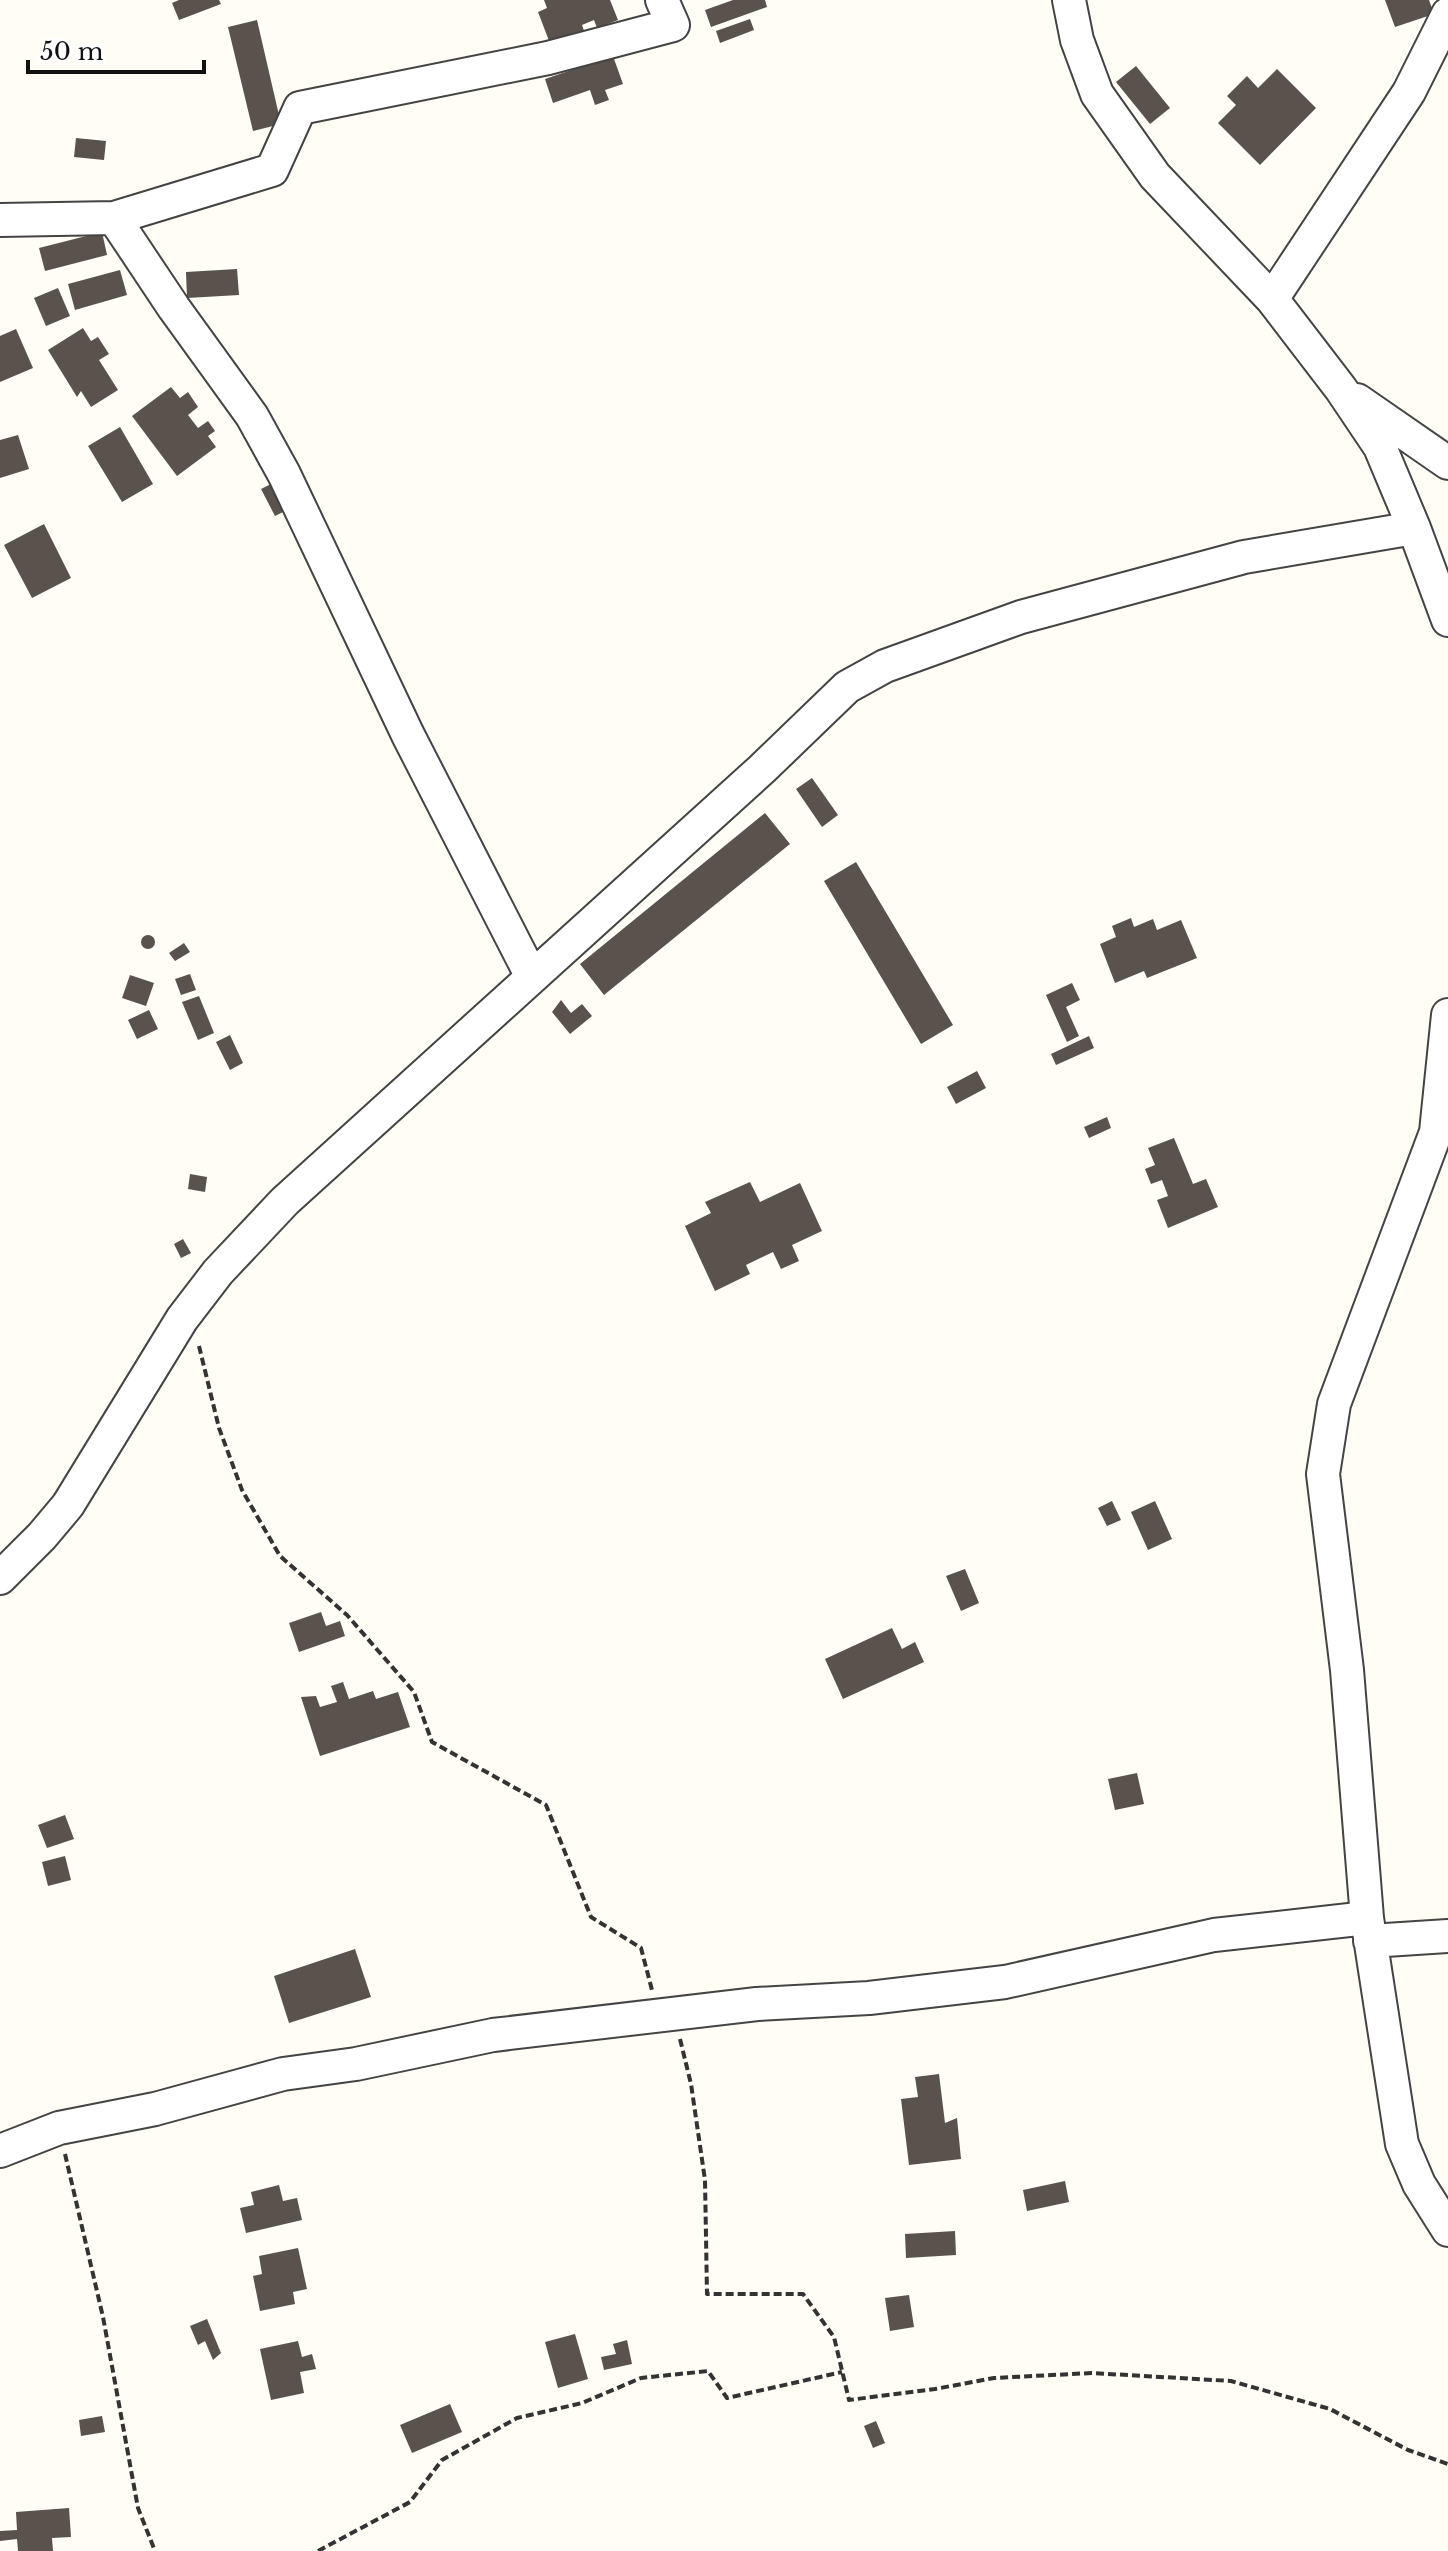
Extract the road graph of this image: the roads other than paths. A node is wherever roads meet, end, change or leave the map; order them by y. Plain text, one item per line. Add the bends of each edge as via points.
1 (662, 0) edge
2 (1069, 0) edge
3 (1448, 14) edge
4 (114, 218) junction
5 (0, 220) edge
6 (1272, 299) junction
7 (1341, 389) junction
8 (1448, 463) edge
9 (1414, 528) junction
10 (1448, 620) edge
11 (532, 977) junction
12 (1448, 1015) edge
13 (0, 1578) edge
14 (1369, 1930) junction
15 (1448, 1936) edge
16 (0, 2151) edge
17 (1448, 2230) edge

1 - 4 street via 673,25 548,58 300,108 272,170
2 - 6 street via 1097,94 1155,176
3 - 6 street via 1409,92
4 - 5 street
4 - 11 street via 259,427
6 - 7 street
7 - 8 street
7 - 9 street via 1380,447
9 - 10 street
9 - 11 street via 1244,557 1021,617 885,666 847,687
11 - 13 street via 285,1201 218,1272 68,1505
12 - 14 street via 1436,1132 1334,1404 1323,1474 1347,1670
14 - 15 street
14 - 16 street via 1214,1935 1005,1982 493,2035 283,2074 155,2109 59,2128
14 - 17 street via 1402,2144

